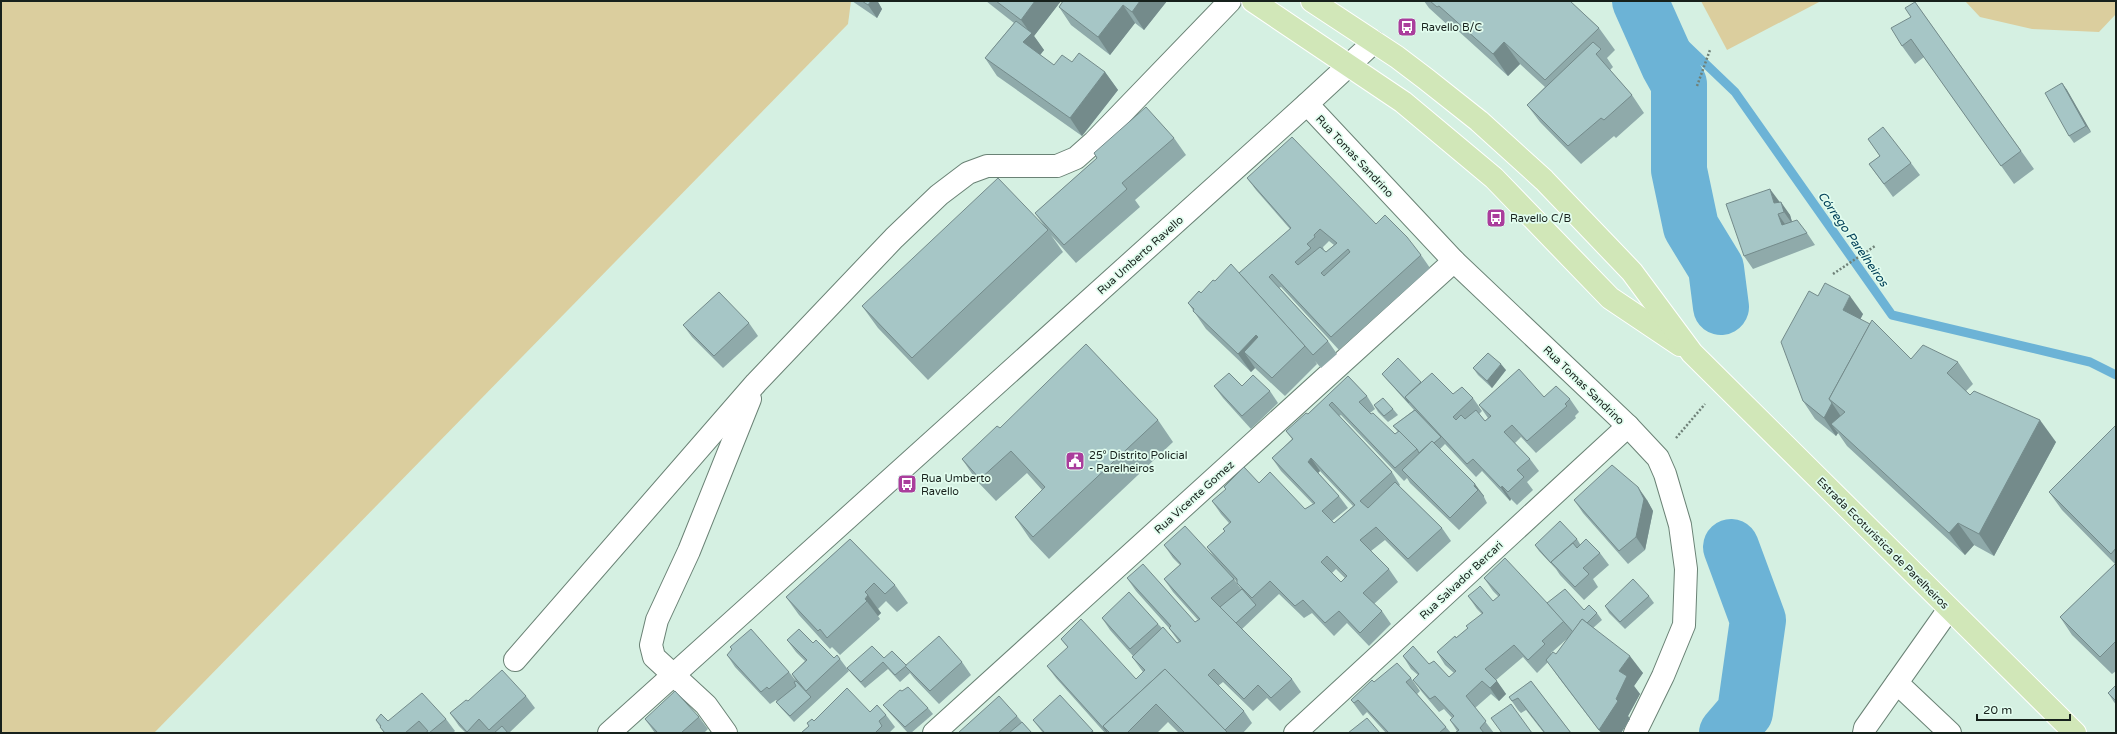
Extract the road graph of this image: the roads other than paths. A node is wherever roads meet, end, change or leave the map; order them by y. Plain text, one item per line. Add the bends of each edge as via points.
1 (1230, 1) edge
2 (1253, 1) edge
3 (1312, 1) edge
4 (1374, 42) junction
5 (1350, 65) junction
6 (1307, 104) junction
7 (1454, 261) junction
8 (1692, 353) junction
9 (756, 383) junction
10 (1628, 426) junction
11 (1949, 608) junction
12 (515, 660) dead end
13 (673, 674) junction
14 (1897, 683) junction
15 (609, 733) edge
16 (726, 733) edge
17 (934, 733) edge
18 (1294, 733) edge
19 (1635, 733) edge
20 (1864, 733) edge
21 (1950, 733) edge
22 (2075, 733) edge

1 - 9 street via 1076,158 1057,166 987,166 968,173 939,195 894,238
2 - 5 main road, Estrada Ecoturistica de Parelheiros
3 - 4 main road, Estrada Ecoturistica de Parelheiros
4 - 5 street, Rua Umberto Ravello
4 - 8 main road, Estrada Ecoturistica de Parelheiros via 1420,74 1479,121 1544,180 1632,272
5 - 6 street, Rua Umberto Ravello
5 - 8 main road, Estrada Ecoturistica de Parelheiros via 1403,102 1494,178 1610,298
6 - 7 street, Rua Tomas Sandrino
6 - 13 street, Rua Umberto Ravello
7 - 10 street, Rua Tomas Sandrino
7 - 17 street, Rua Vicente Gomez
8 - 11 main road, Estrada Ecoturistica de Parelheiros
9 - 12 street
9 - 13 street via 689,551 653,632 651,644 654,657
10 - 18 street, Rua Salvador Bercari
10 - 19 street, Rua Tomas Sandrino via 1658,458 1666,474 1680,525 1686,569 1684,625
11 - 14 street
11 - 22 main road, Estrada Ecoturistica de Parelheiros
13 - 15 street, Rua Umberto Ravello
13 - 16 street via 706,705
14 - 20 street
14 - 21 street

